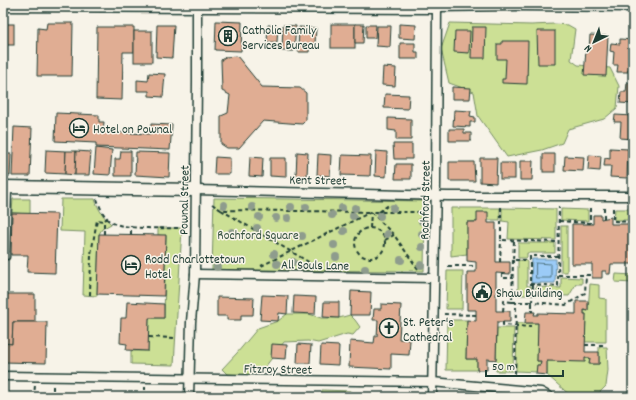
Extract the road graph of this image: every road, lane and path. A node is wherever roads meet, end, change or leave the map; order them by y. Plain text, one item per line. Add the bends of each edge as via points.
1 (197, 4) edge
2 (3, 5) edge
3 (437, 5) edge
4 (633, 7) edge
5 (6, 187) edge
6 (196, 190) junction
7 (436, 196) junction
8 (633, 196) edge
9 (97, 199) dead end
10 (395, 201) dead end
11 (212, 204) dead end
12 (501, 207) dead end
13 (559, 207) dead end
14 (590, 208) dead end
15 (604, 208) dead end
16 (613, 208) dead end
17 (221, 210) junction
18 (371, 212) junction
19 (378, 212) junction
20 (423, 212) dead end
21 (108, 217) junction
22 (604, 218) dead end
23 (104, 221) junction
24 (558, 221) junction
25 (633, 222) edge
26 (131, 226) junction
27 (182, 228) dead end
28 (370, 228) junction
29 (104, 234) dead end
30 (131, 234) dead end
31 (394, 235) junction
32 (385, 240) junction
33 (500, 240) junction
34 (514, 241) junction
35 (558, 242) junction
36 (290, 251) junction
37 (7, 256) dead end
38 (558, 256) junction
39 (513, 260) junction
40 (530, 260) junction
41 (500, 262) dead end
42 (448, 266) dead end
43 (476, 266) dead end
44 (420, 271) dead end
45 (194, 274) junction
46 (243, 274) junction
47 (502, 274) dead end
48 (558, 275) junction
49 (586, 275) junction
50 (592, 275) dead end
51 (334, 276) junction
52 (434, 278) junction
53 (513, 278) junction
54 (533, 285) junction
55 (90, 295) dead end
56 (512, 302) junction
57 (516, 302) junction
58 (532, 302) junction
59 (503, 311) dead end
60 (532, 312) dead end
61 (444, 314) dead end
62 (476, 315) dead end
63 (503, 322) dead end
64 (530, 323) dead end
65 (516, 326) junction
66 (149, 337) dead end
67 (175, 338) dead end
68 (585, 345) dead end
69 (606, 345) dead end
70 (515, 374) dead end
71 (3, 376) edge
72 (190, 378) junction
73 (432, 382) junction
74 (35, 385) dead end
75 (53, 385) dead end
76 (145, 386) dead end
77 (34, 397) edge
78 (53, 397) edge
79 (145, 397) edge
80 (190, 397) edge
81 (432, 397) edge
82 (550, 397) edge

1 - 2 street
1 - 3 street
1 - 6 street, Pownal Street
3 - 4 street
3 - 7 street, Rochford Street
5 - 6 street, Kent Street
5 - 37 lane
6 - 7 street, Kent Street
6 - 45 street, Pownal Street
7 - 8 street, Kent Street
7 - 52 street, Rochford Street
9 - 21 path
10 - 19 path
11 - 17 path
12 - 33 path
13 - 24 path
14 - 24 path via 590,223
15 - 22 path
16 - 25 path via 613,221
17 - 18 path
17 - 36 path
18 - 19 path
18 - 28 path
18 - 31 path
18 - 36 path
19 - 20 path
21 - 23 path
21 - 26 path via 111,222 121,226
23 - 29 path
23 - 55 path via 96,220 92,239
24 - 35 path
26 - 27 path
26 - 30 path
28 - 32 path via 380,231
28 - 32 path via 363,230 356,238 356,249 361,255 371,258 378,256 383,250
31 - 32 path
31 - 44 path
33 - 34 path
33 - 41 path
34 - 35 path
34 - 39 path
35 - 38 path
36 - 46 path
36 - 51 path
38 - 40 path via 530,256
38 - 48 path
39 - 40 path
39 - 53 path
40 - 54 path via 530,284
42 - 43 path
45 - 46 street, All Souls Lane
45 - 72 street, Pownal Street
46 - 51 street, All Souls Lane
47 - 53 path via 502,278
48 - 49 path
48 - 54 path via 558,286
49 - 50 path
49 - 58 path via 585,293 566,304
51 - 52 street, All Souls Lane
52 - 73 street, Rochford Street
53 - 56 path
54 - 58 path
56 - 57 path
56 - 59 path via 504,301
57 - 58 path
57 - 65 path
58 - 60 path
61 - 62 path
63 - 65 path via 503,325
64 - 65 path via 530,327
65 - 70 path
66 - 67 path
68 - 69 path
71 - 72 street, Fitzroy Street
72 - 73 street, Fitzroy Street
72 - 80 street, Pownal Street
73 - 81 street, Rochford Street
73 - 82 street, Fitzroy Street via 541,392
74 - 77 path
75 - 78 path
76 - 79 path

